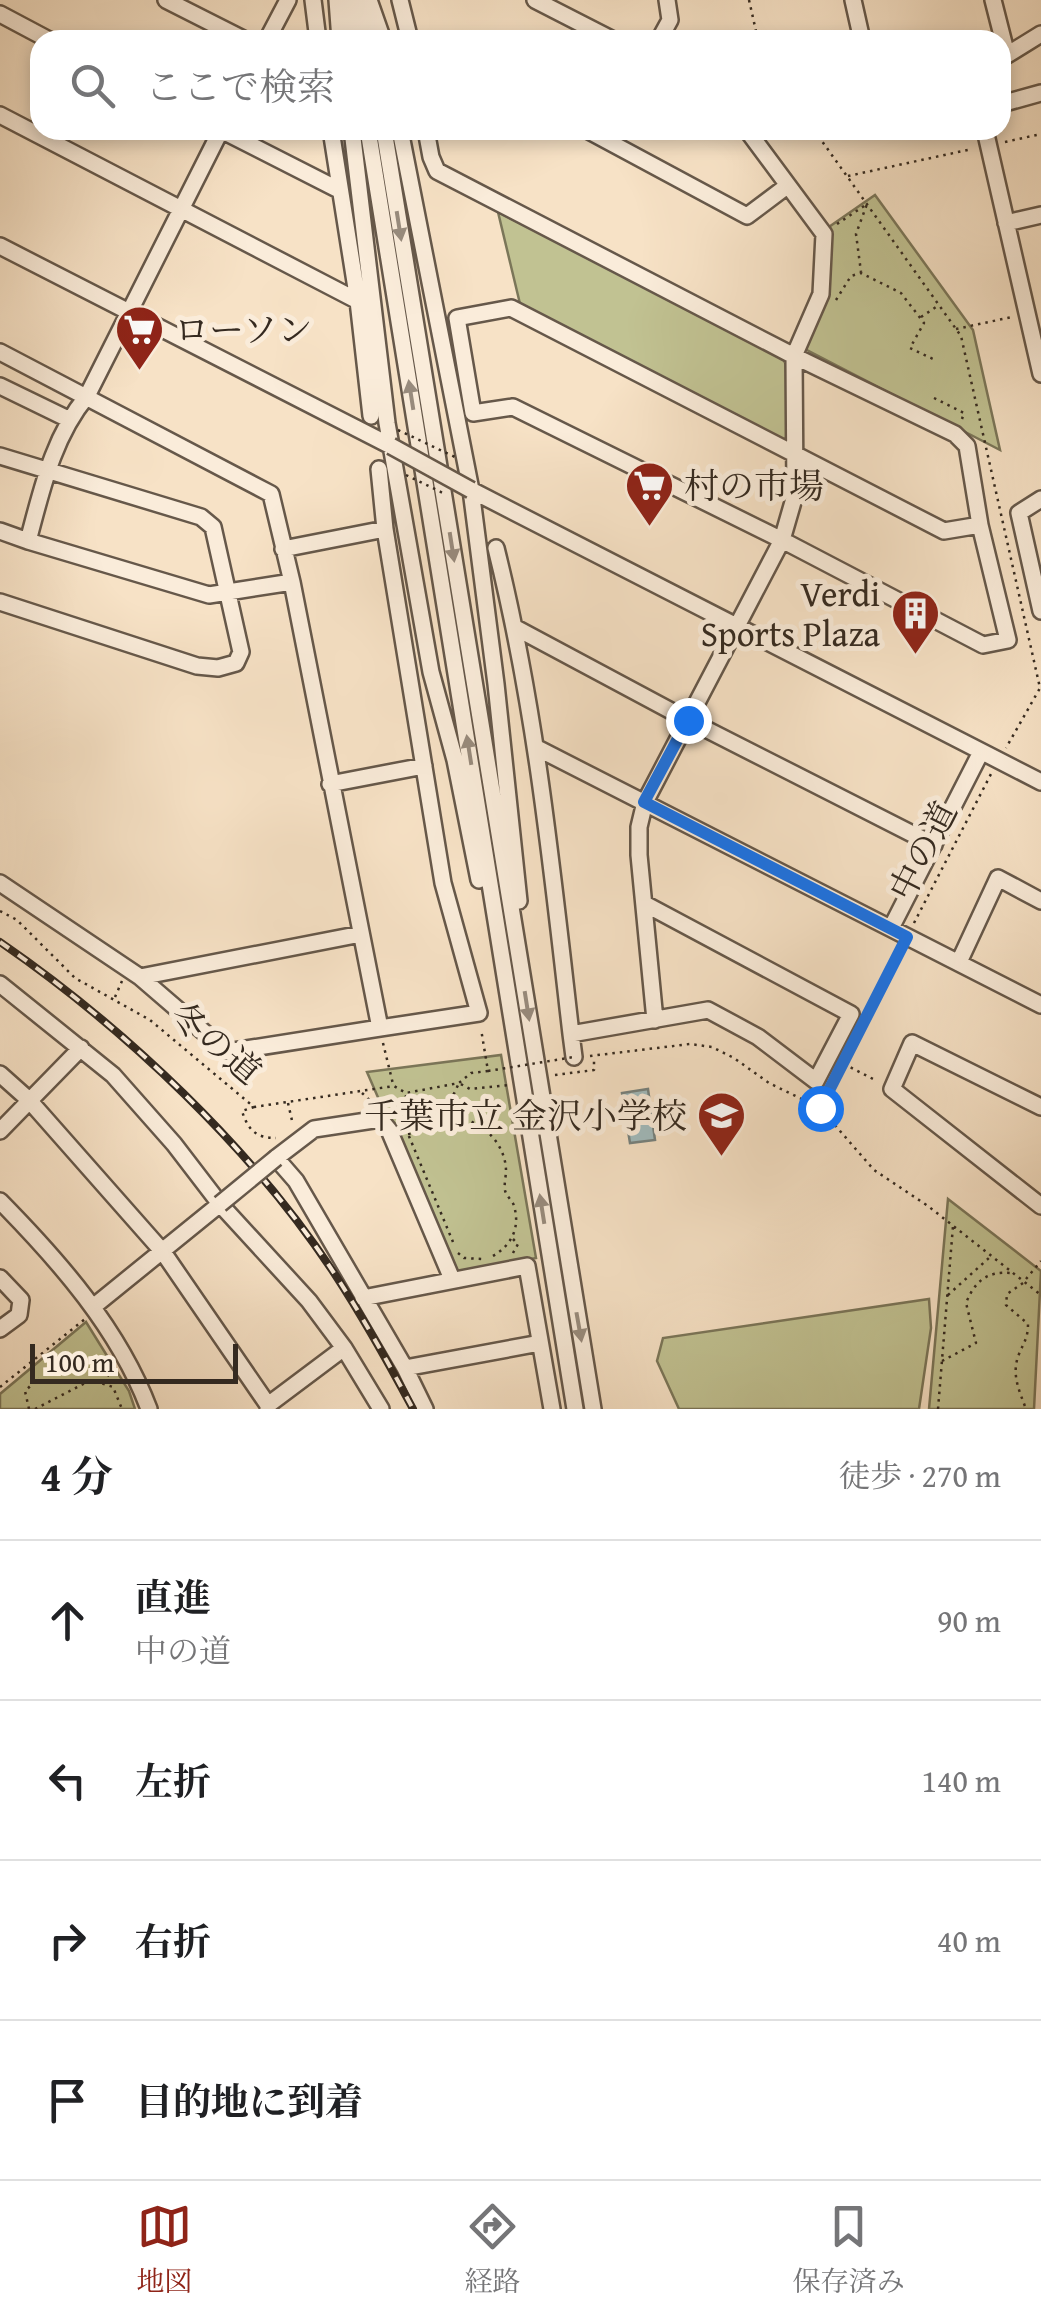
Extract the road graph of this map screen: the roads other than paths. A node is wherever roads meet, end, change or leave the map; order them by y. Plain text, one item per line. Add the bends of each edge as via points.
1 (166, 0) edge
2 (288, 0) edge
3 (312, 0) edge
4 (337, 0) edge
5 (348, 0) edge
6 (366, 0) edge
7 (400, 0) edge
8 (535, 0) edge
9 (667, 0) edge
10 (853, 0) edge
11 (994, 0) edge
12 (0, 14) edge
13 (30, 30) edge
14 (225, 30) edge
15 (272, 30) edge
16 (316, 30) edge
17 (339, 30) edge
18 (352, 30) edge
19 (368, 30) edge
20 (379, 30) edge
21 (408, 30) edge
22 (594, 30) edge
23 (665, 30) edge
24 (860, 30) edge
25 (999, 30) edge
26 (1041, 34) edge
27 (1011, 53) edge
28 (1041, 93) edge
29 (1011, 101) edge
30 (0, 115) edge
31 (30, 130) edge
32 (49, 140) edge
33 (216, 140) edge
34 (241, 140) edge
35 (332, 140) edge
36 (353, 140) edge
37 (370, 140) edge
38 (386, 140) edge
39 (402, 140) edge
40 (428, 140) edge
41 (606, 140) edge
42 (754, 140) edge
43 (987, 140) edge
44 (787, 186) junction
45 (340, 190) junction
46 (181, 208) junction
47 (1041, 215) edge
48 (1006, 223) junction
49 (0, 246) edge
50 (358, 301) junction
51 (128, 312) junction
52 (1033, 316) edge
53 (0, 352) edge
54 (794, 356) junction
55 (1041, 374) edge
56 (0, 386) edge
57 (87, 396) junction
58 (371, 416) dead end
59 (68, 419) junction
60 (394, 438) junction
61 (0, 456) edge
62 (797, 456) junction
63 (379, 468) dead end
64 (48, 471) junction
65 (470, 490) junction
66 (1041, 499) edge
67 (980, 526) junction
68 (385, 529) junction
69 (0, 531) edge
70 (28, 540) junction
71 (782, 540) junction
72 (496, 548) dead end
73 (283, 549) junction
74 (1038, 578) edge
75 (292, 582) junction
76 (227, 593) junction
77 (0, 602) edge
78 (1041, 611) edge
79 (516, 628) junction
80 (738, 628) junction
81 (688, 720) junction
82 (538, 748) junction
83 (981, 752) junction
84 (424, 766) junction
85 (1041, 782) edge
86 (330, 784) junction
87 (644, 802) junction
88 (934, 845) junction
89 (0, 883) edge
90 (1041, 900) edge
91 (645, 904) junction
92 (890, 928) junction
93 (361, 934) junction
94 (518, 948) junction
95 (500, 956) junction
96 (959, 962) junction
97 (134, 973) junction
98 (0, 984) edge
99 (1041, 1005) edge
100 (655, 1020) junction
101 (380, 1028) junction
102 (571, 1034) junction
103 (81, 1048) junction
104 (574, 1057) road end
105 (0, 1074) edge
106 (28, 1100) junction
107 (1041, 1108) edge
108 (0, 1131) edge
109 (276, 1158) junction
110 (0, 1201) edge
111 (220, 1204) junction
112 (1041, 1206) edge
113 (163, 1252) junction
114 (0, 1278) edge
115 (452, 1279) junction
116 (363, 1298) junction
117 (90, 1312) junction
118 (0, 1329) edge
119 (540, 1344) junction
120 (344, 1348) junction
121 (404, 1368) junction
122 (268, 1407) edge
123 (149, 1409) edge
124 (381, 1409) edge
125 (425, 1409) edge
126 (552, 1409) edge
127 (576, 1409) edge
128 (593, 1409) edge

1 - 14 street
2 - 15 street
3 - 16 street
4 - 17 street
5 - 18 street
6 - 19 street
6 - 20 street
7 - 21 street
8 - 22 street
9 - 23 street
10 - 24 street
11 - 25 street
12 - 13 street
26 - 27 street
28 - 29 street
30 - 31 street
32 - 46 street
33 - 46 street
34 - 45 street
35 - 45 street
36 - 60 street
95 -> 37 street
38 -> 94 street
39 - 65 street
40 - 54 street via 438,171
41 - 44 street via 747,216
42 - 44 street
43 - 48 street
44 - 54 street via 824,234 820,294
45 - 50 street
46 - 50 street
46 - 51 street
47 - 48 street
48 - 52 street
49 - 51 street
50 - 58 street
51 - 57 street
51 - 60 street
52 - 55 street
53 - 57 street
54 - 62 street
54 - 67 street via 955,434 967,446
56 - 59 street
57 - 59 street
57 - 73 street via 271,494
59 - 64 street
60 - 65 street, bridge
60 - 95 street via 431,672
61 - 64 street
62 - 67 street via 944,531
62 - 71 street via 795,496
62 - 71 street via 511,308 457,318 473,412 514,406
63 - 68 street
64 - 70 street
64 - 76 street via 201,517 213,527
65 - 80 street
65 - 94 street via 509,794 522,924
66 - 74 street via 1019,512
67 - 71 street via 1008,640 983,645
68 - 73 street
68 - 84 street
69 - 70 street
70 - 76 street via 189,590
71 - 80 street
72 - 79 street
73 - 75 street
74 - 78 street
75 - 76 street
75 - 86 street
76 - 77 street via 240,652 236,663 218,668
79 - 81 street
79 - 82 street
80 - 81 street
80 - 83 street
81 - 87 street
81 - 88 street
82 - 87 street
82 - 102 street
83 - 85 street
83 - 88 street
84 - 86 street
84 - 101 street via 444,883 479,1013
86 - 93 street
87 - 91 street via 639,855
87 - 92 street
88 - 92 street
89 - 97 street
90 - 96 street via 998,878
91 - 100 street
91 - 100 street via 851,1014 816,1081 708,1010
92 - 96 street
93 - 97 street
93 - 101 street
94 -> 128 street
127 -> 95 street
96 - 99 street
97 - 101 street via 227,1052
98 - 103 street
100 - 102 street
102 - 104 street
103 - 106 street
103 - 111 street via 174,1144
105 - 106 street
106 - 108 street
106 - 113 street
107 - 112 street via 912,1043 892,1088
109 - 111 street, bridge
109 - 115 street via 314,1128 380,1119
109 - 116 street
110 - 117 street
111 - 113 street
111 - 120 street
113 - 117 street
113 - 122 street
114 - 118 street via 20,1300 19,1315
115 - 116 street
115 - 119 street via 527,1266
116 - 121 street
117 - 123 street
119 - 121 street
119 - 126 street
120 - 122 street
120 - 124 street
121 - 125 street

